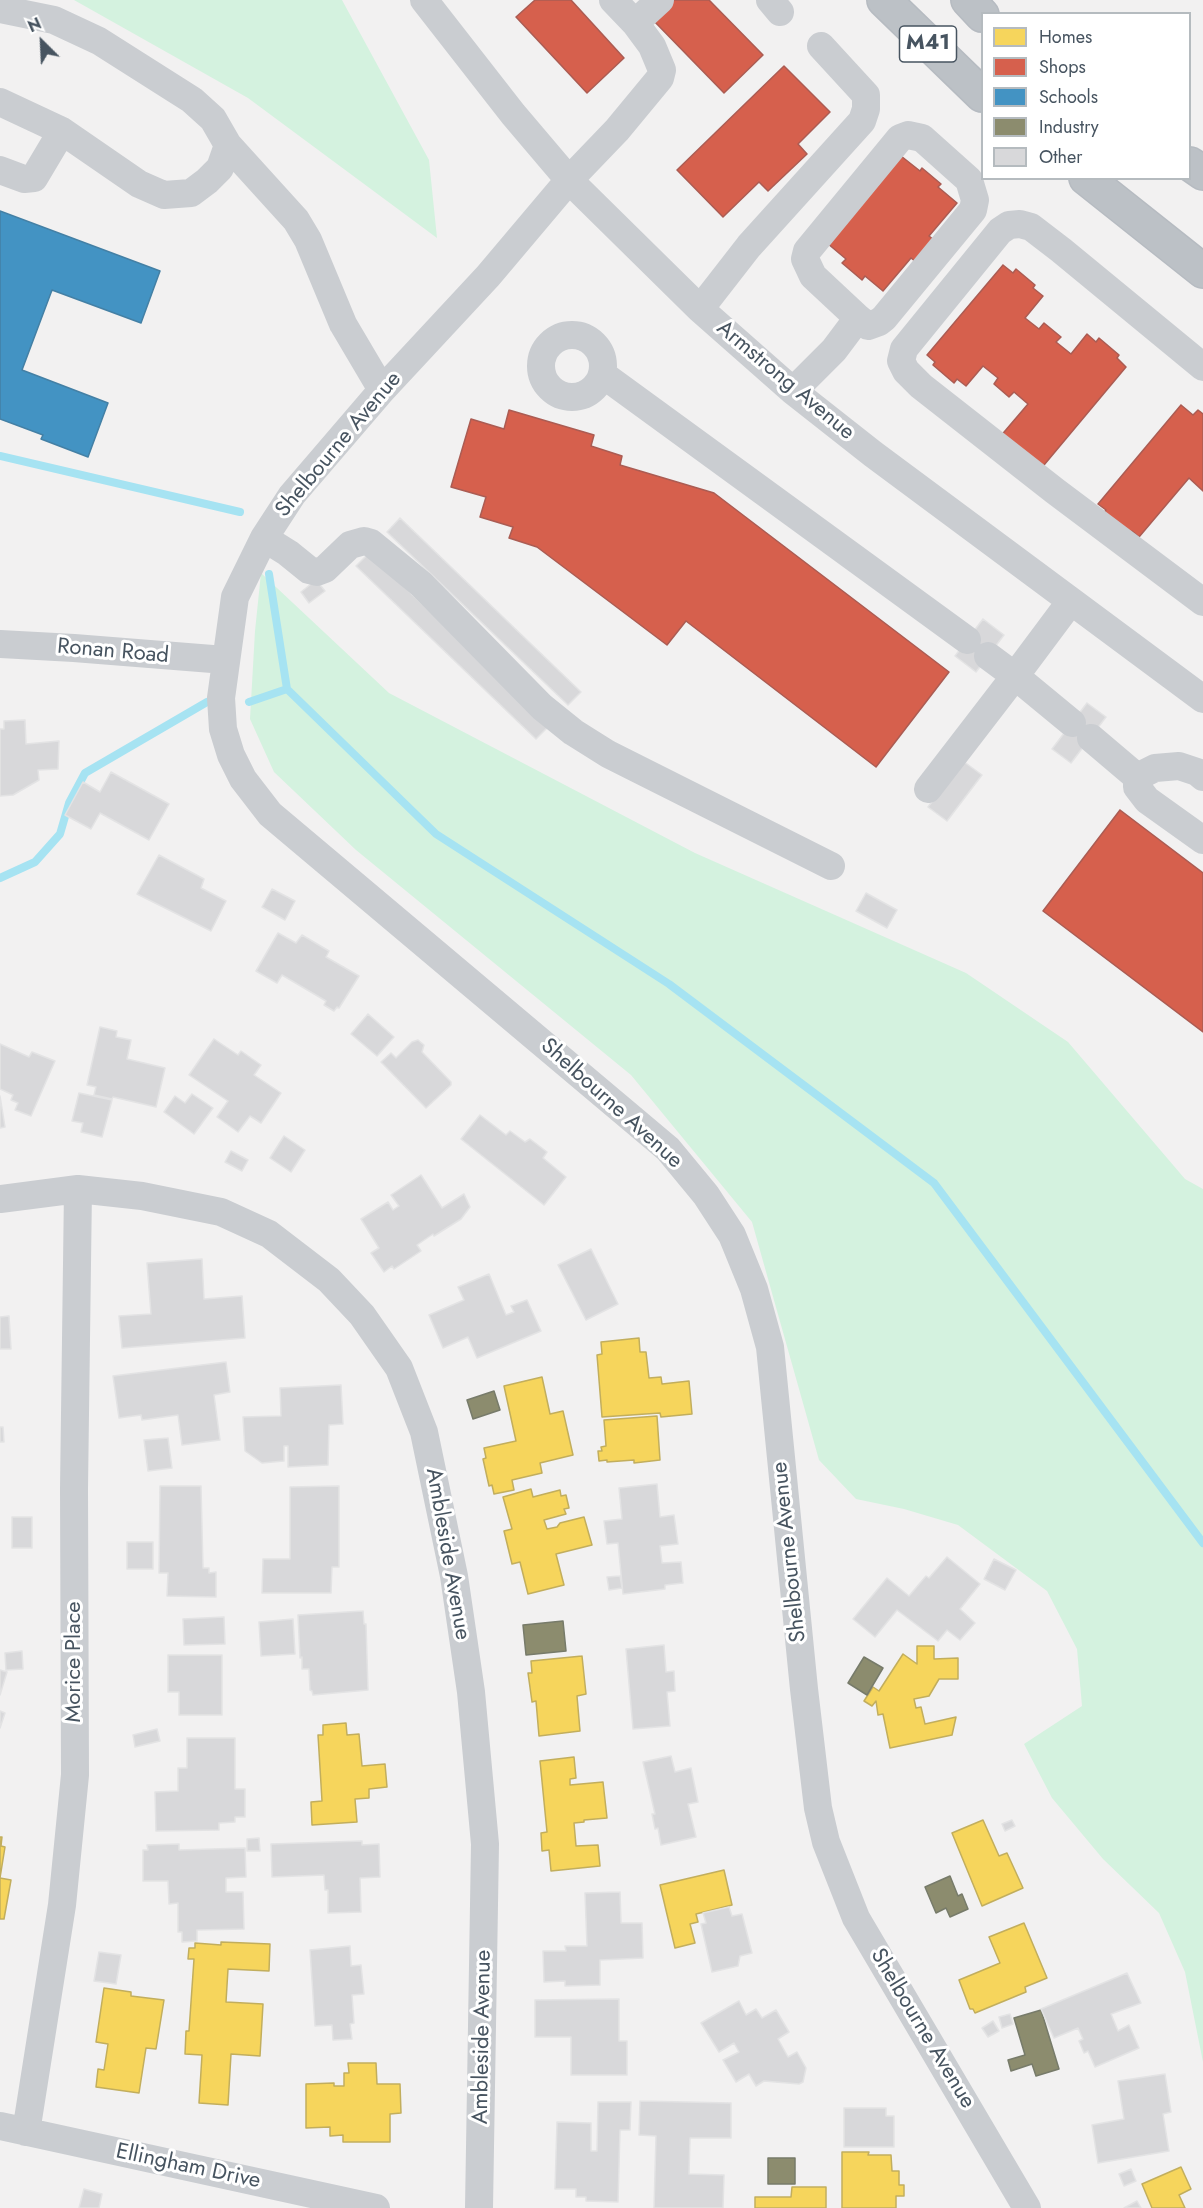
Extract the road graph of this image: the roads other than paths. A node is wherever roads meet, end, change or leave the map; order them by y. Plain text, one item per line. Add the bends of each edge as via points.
1 (424, 0) edge
2 (613, 0) edge
3 (660, 0) edge
4 (884, 0) edge
5 (968, 0) edge
6 (0, 9) edge
7 (981, 14) edge
8 (635, 23) junction
9 (821, 46) dead end
10 (978, 91) edge
11 (0, 102) edge
12 (62, 131) junction
13 (228, 145) junction
14 (0, 170) edge
15 (569, 180) junction
16 (1089, 180) edge
17 (1203, 271) edge
18 (700, 309) junction
19 (858, 318) junction
20 (1203, 366) edge
21 (602, 374) dead end
22 (382, 390) junction
23 (793, 392) junction
24 (264, 538) junction
25 (1071, 601) junction
26 (1203, 602) edge
27 (0, 644) edge
28 (225, 660) junction
29 (1015, 676) junction
30 (1203, 699) edge
31 (1137, 777) junction
32 (1203, 777) edge
33 (928, 789) dead end
34 (1203, 840) edge
35 (831, 866) dead end
36 (78, 1189) junction
37 (0, 1199) edge
38 (13, 2129) edge
39 (376, 2208) edge
40 (480, 2208) edge
41 (1027, 2208) edge

1 - 15 street, Armstrong Avenue
2 - 8 street, Shelbourne Avenue
3 - 8 street
4 - 10 highway, M41
5 - 7 highway, M41
6 - 13 street via 54,20 99,41 192,100 213,119
8 - 15 street, Shelbourne Avenue via 659,59 660,78
9 - 18 street via 866,95 862,121 749,246
11 - 12 street
12 - 13 street via 139,184 164,195 191,193 207,181 220,168
12 - 14 street via 34,178 24,179
13 - 22 street via 296,220 343,324
15 - 18 street, Armstrong Avenue
15 - 22 street, Shelbourne Avenue via 488,276
16 - 17 highway
18 - 23 street, Armstrong Avenue
19 - 19 street via 813,276 805,259 807,251 900,138 922,138 969,180 975,200 973,210 884,318 868,326
19 - 23 street via 834,350
20 - 26 street via 1061,250 1031,227 1020,224 1000,231 904,349 902,361 921,386
21 - 29 street
22 - 24 street, Shelbourne Avenue via 292,495
23 - 25 street, Armstrong Avenue
24 - 28 street, Shelbourne Avenue via 235,597
24 - 35 street via 317,572 326,569 350,545 371,543 421,584 542,707 573,732 608,754
25 - 29 street
25 - 30 street, Armstrong Avenue
27 - 28 street, Ronan Road
28 - 41 street, Shelbourne Avenue via 221,698 226,738 243,779 270,814 668,1149 706,1195 732,1235 754,1289 770,1347 804,1689 818,1808 826,1842 856,1918
29 - 31 street
29 - 33 street
31 - 32 street via 1155,768 1179,766
31 - 34 street via 1137,787 1147,800
36 - 37 street, Ambleside Avenue
36 - 38 street, Morice Place via 75,1775 61,1916
36 - 40 street, Ambleside Avenue via 142,1196 221,1212 269,1234 329,1280 362,1315 399,1368 424,1432 454,1576 471,1692 485,1844
38 - 39 street, Ellingham Drive

